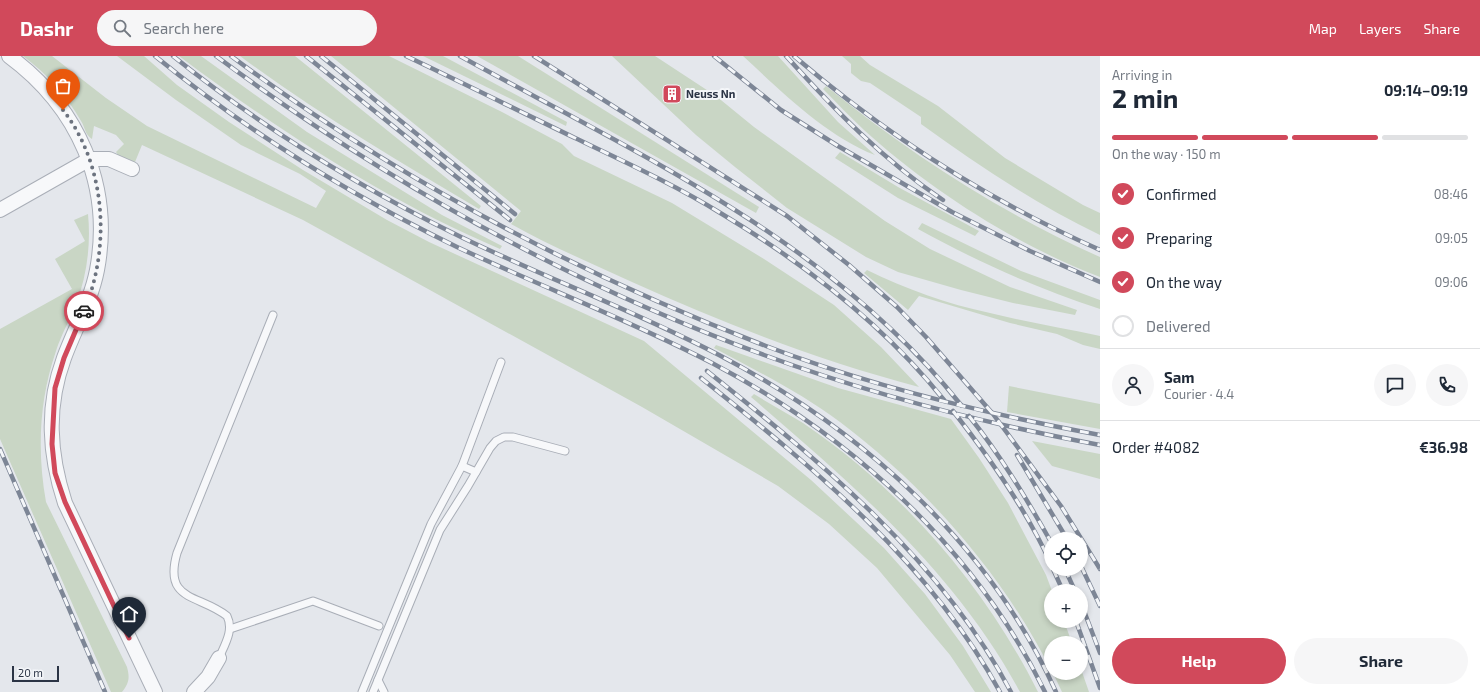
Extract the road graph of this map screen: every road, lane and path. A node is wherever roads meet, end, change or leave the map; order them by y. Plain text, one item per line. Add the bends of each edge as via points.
1 (10, 56) edge
2 (90, 160) junction
3 (132, 169) dead end
4 (0, 210) edge
5 (274, 315) dead end
6 (501, 362) dead end
7 (565, 451) dead end
8 (462, 466) junction
9 (476, 472) junction
10 (379, 626) dead end
11 (230, 629) junction
12 (219, 658) joint
13 (378, 680) junction
14 (155, 692) edge
15 (194, 692) edge
16 (362, 692) edge
17 (373, 692) edge
18 (384, 692) edge

1 - 2 street via 48,89 71,120
2 - 3 street via 109,159
2 - 4 street
2 - 14 street via 97,188 100,244 97,270 89,300 64,358 55,388 52,444 55,473 65,502
5 - 11 lane via 173,566 178,589 227,616
6 - 8 lane
7 - 9 lane via 513,437 504,437 490,448
8 - 9 lane
8 - 16 lane via 431,524
9 - 13 lane via 440,530
10 - 11 lane via 313,601
11 - 12 lane
12 - 15 street via 208,678
13 - 17 lane
13 - 18 lane

